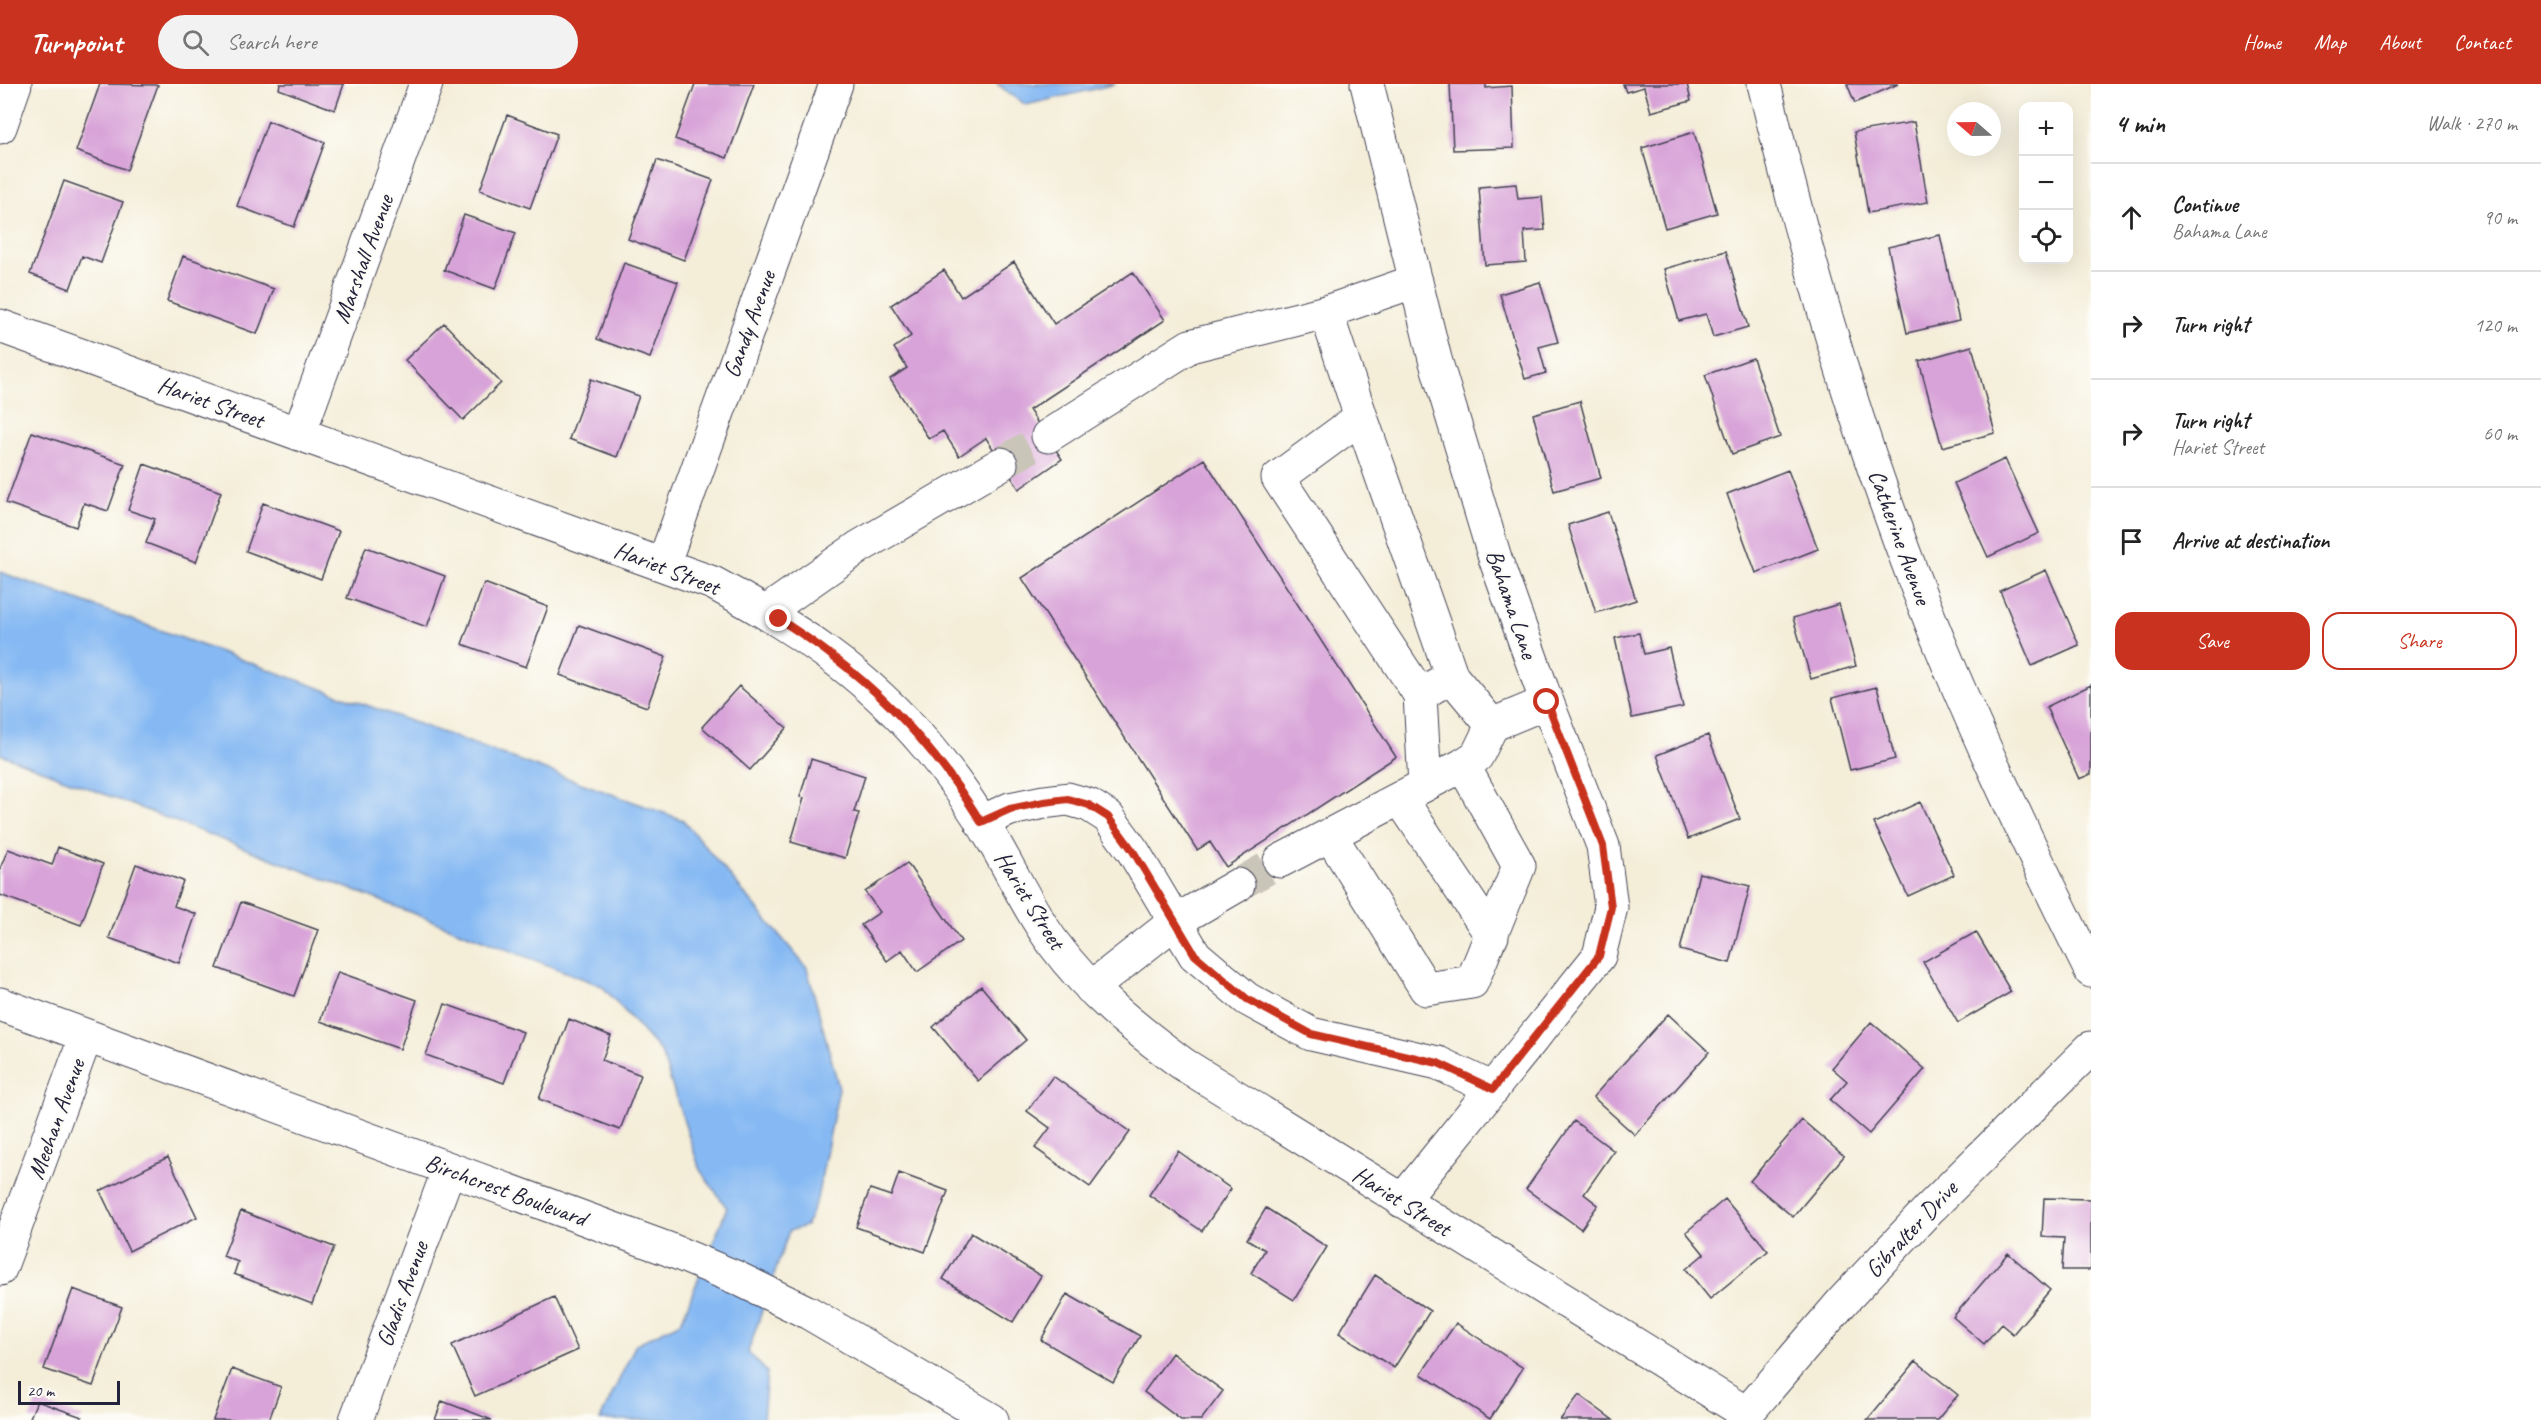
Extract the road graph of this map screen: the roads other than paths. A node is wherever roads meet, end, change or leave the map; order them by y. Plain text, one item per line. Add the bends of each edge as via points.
1 (15, 84) edge
2 (426, 84) edge
3 (836, 84) edge
4 (1367, 84) edge
5 (1764, 84) edge
6 (0, 127) edge
7 (1416, 281) junction
8 (1326, 312) junction
9 (0, 326) edge
10 (1360, 417) junction
11 (299, 434) junction
12 (1048, 436) tunnel mouth
13 (1001, 464) tunnel mouth
14 (663, 565) junction
15 (766, 612) junction
16 (1452, 677) junction
17 (1420, 694) junction
18 (1547, 702) junction
19 (1492, 724) junction
20 (1463, 765) junction
21 (1413, 792) junction
22 (981, 822) junction
23 (1330, 835) junction
24 (1280, 861) tunnel mouth
25 (1238, 885) tunnel mouth
26 (1176, 921) junction
27 (1492, 936) junction
28 (2091, 970) edge
29 (1091, 988) junction
30 (0, 1004) edge
31 (86, 1036) junction
32 (2091, 1048) edge
33 (1493, 1089) junction
34 (449, 1169) junction
35 (1402, 1201) junction
36 (0, 1269) edge
37 (1744, 1417) edge
38 (356, 1420) edge
39 (992, 1420) edge

1 - 6 street
2 - 11 street, Marshall Avenue
3 - 14 street, Gandy Avenue
4 - 7 street, Bahama Lane
5 - 28 street, Catherine Avenue via 1808,257 1884,496 1951,671 2027,843
7 - 8 street
7 - 18 street, Bahama Lane via 1496,558
8 - 10 street
8 - 12 street via 1191,346
9 - 11 street, Hariet Street
10 - 16 street
10 - 17 street via 1278,478
11 - 14 street, Hariet Street
13 - 15 street via 859,547
14 - 15 street, Hariet Street via 713,583
15 - 22 street, Hariet Street via 832,656 889,705 926,745
16 - 17 street
16 - 19 street
17 - 21 street
18 - 19 street
18 - 33 street, Bahama Lane via 1603,846 1611,907 1599,956
19 - 20 street via 1477,756
20 - 21 street
20 - 27 street via 1518,866
21 - 23 street
21 - 27 street
22 - 26 street via 1010,809 1044,802 1068,799 1089,805 1108,817
22 - 29 street, Hariet Street via 1053,943
23 - 24 street
23 - 27 street via 1426,989 1472,982
25 - 26 street
26 - 29 street
26 - 33 street via 1195,955 1247,999 1311,1034 1438,1063
29 - 35 street, Hariet Street via 1128,1024 1183,1064
30 - 31 street, Birchcrest Boulevard
31 - 34 street, Birchcrest Boulevard
31 - 36 street, Meehan Avenue
32 - 37 street, Gibralter Drive via 1928,1210 1843,1301
33 - 35 street, Bahama Lane
34 - 38 street, Gladis Avenue
34 - 39 street, Birchcrest Boulevard via 737,1278 809,1313
35 - 37 street, Hariet Street

